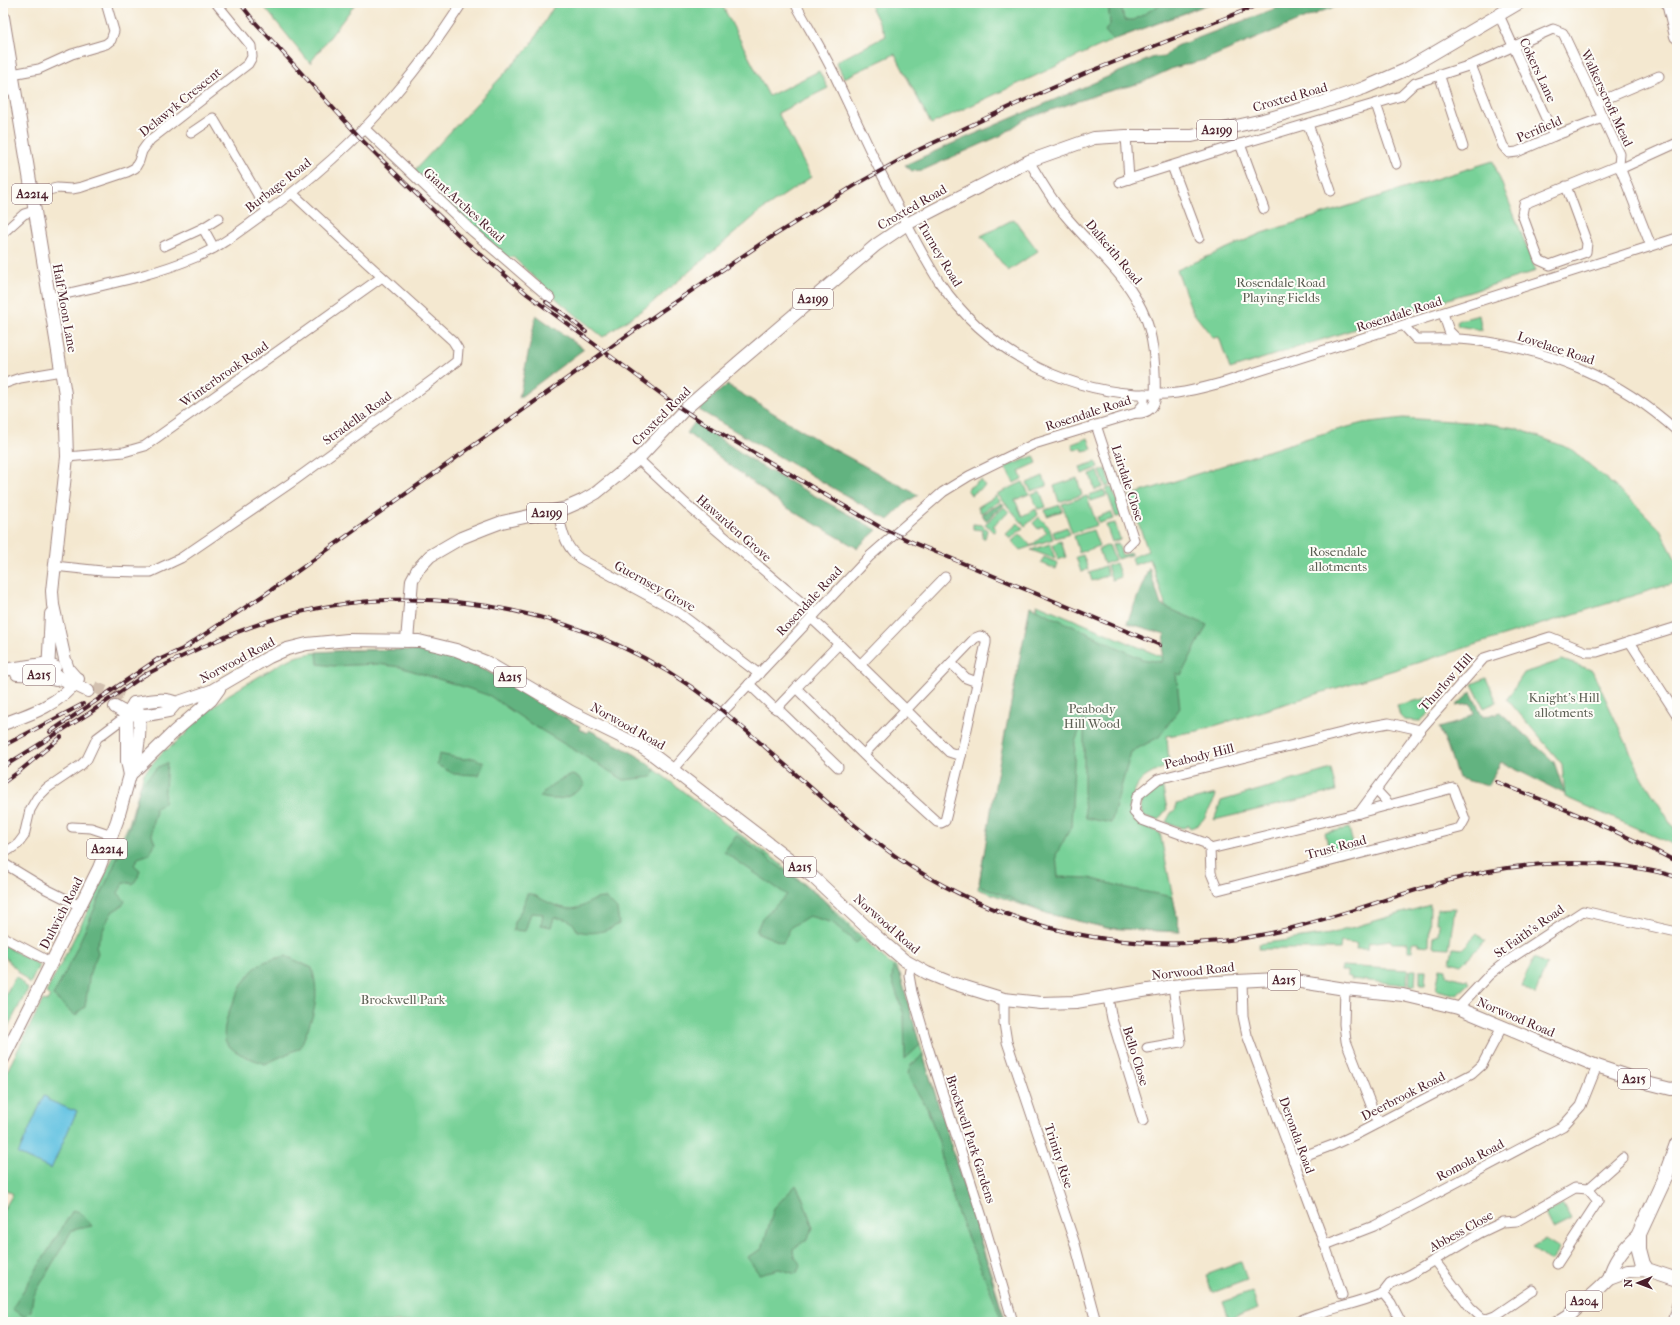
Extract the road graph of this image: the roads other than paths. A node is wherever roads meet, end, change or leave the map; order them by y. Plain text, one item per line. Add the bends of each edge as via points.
1 (106, 3) edge
2 (216, 3) edge
3 (462, 3) edge
4 (795, 3) edge
5 (1519, 3) edge
6 (1669, 3) edge
7 (1499, 15) junction
8 (3, 21) edge
9 (1677, 36) edge
10 (1513, 47) junction
11 (1471, 64) junction
12 (12, 74) junction
13 (1439, 74) junction
14 (1659, 76) dead end
15 (9, 90) edge
16 (1596, 103) junction
17 (1376, 104) junction
18 (1602, 118) junction
19 (1308, 124) junction
20 (364, 128) junction
21 (191, 133) dead end
22 (1126, 136) junction
23 (1554, 136) junction
24 (1677, 143) edge
25 (1240, 144) junction
26 (1463, 147) dead end
27 (1029, 160) junction
28 (1396, 164) dead end
29 (1172, 166) junction
30 (1619, 167) junction
31 (1129, 179) junction
32 (1120, 182) dead end
33 (1566, 186) junction
34 (1331, 191) dead end
35 (292, 193) junction
36 (38, 194) junction
37 (1264, 209) dead end
38 (34, 211) junction
39 (268, 212) junction
40 (219, 218) dead end
41 (907, 224) junction
42 (203, 228) junction
43 (3, 233) edge
44 (1199, 238) dead end
45 (1677, 238) edge
46 (164, 246) dead end
47 (1651, 246) junction
48 (214, 248) junction
49 (382, 277) junction
50 (48, 298) junction
51 (550, 298) dead end
52 (1443, 314) junction
53 (1404, 326) junction
54 (1457, 339) junction
55 (62, 371) junction
56 (3, 384) edge
57 (1144, 394) junction
58 (1155, 395) junction
59 (1136, 413) junction
60 (1096, 425) junction
61 (1677, 431) edge
62 (67, 457) junction
63 (638, 459) junction
64 (557, 510) junction
65 (1127, 547) dead end
66 (54, 566) junction
67 (945, 577) dead end
68 (53, 605) junction
69 (813, 616) junction
70 (1677, 627) edge
71 (407, 640) junction
72 (1630, 642) junction
73 (839, 644) junction
74 (49, 661) junction
75 (951, 663) junction
76 (860, 665) junction
77 (3, 670) edge
78 (760, 674) junction
79 (3, 675) edge
80 (977, 682) junction
81 (81, 684) junction
82 (749, 684) junction
83 (222, 685) junction
84 (796, 688) junction
85 (130, 702) junction
86 (176, 703) junction
87 (115, 707) tunnel mouth
88 (776, 709) junction
89 (906, 709) junction
90 (140, 715) junction
91 (1677, 715) edge
92 (124, 717) junction
93 (3, 724) edge
94 (1420, 730) junction
95 (864, 754) junction
96 (961, 756) junction
97 (838, 767) dead end
98 (673, 769) junction
99 (130, 775) junction
100 (1376, 790) junction
101 (1390, 805) junction
102 (1358, 813) junction
103 (72, 827) dead end
104 (112, 835) junction
105 (1210, 849) junction
106 (3, 854) edge
107 (3, 863) edge
108 (80, 906) junction
109 (1677, 932) edge
110 (3, 937) edge
111 (52, 963) junction
112 (911, 964) junction
113 (1242, 981) junction
114 (1172, 986) junction
115 (1345, 989) junction
116 (1108, 998) junction
117 (1004, 999) junction
118 (1458, 1008) junction
119 (1502, 1027) junction
120 (1147, 1048) dead end
121 (3, 1059) edge
122 (1597, 1066) junction
123 (1675, 1091) edge
124 (1143, 1122) dead end
125 (1378, 1123) junction
126 (1677, 1144) edge
127 (1624, 1158) dead end
128 (1293, 1160) junction
129 (1588, 1189) junction
130 (1639, 1234) junction
131 (1325, 1245) junction
132 (1434, 1260) junction
133 (1557, 1264) dead end
134 (1647, 1270) junction
135 (1608, 1278) junction
136 (1677, 1280) edge
137 (1532, 1290) dead end
138 (1383, 1293) junction
139 (1342, 1295) dead end
140 (1677, 1304) edge
141 (1013, 1322) edge
142 (1096, 1322) edge
143 (1297, 1322) edge
144 (1401, 1322) edge
145 (1558, 1322) edge
146 (1672, 1322) edge

1 - 12 street via 114,30 109,42 72,54 39,69
2 - 36 street, Delawyk Crescent via 251,46 252,57 248,64 150,140 135,168 82,187 57,188
3 - 20 street, Burbage Road via 396,93
4 - 41 street, Turney Road via 834,74
5 - 7 main road, Croxted Road / A2199
6 - 9 highway
7 - 10 street, Cokers Lane
7 - 22 main road, Croxted Road / A2199 via 1405,70 1318,104 1192,136
8 - 12 main road, Half Moon Lane / A2214
10 - 11 street
10 - 16 street, Walkerscroft Mead via 1554,29 1563,32
10 - 23 street, Cokers Lane
11 - 13 street
11 - 23 street, Perifield via 1503,146 1509,153
12 - 15 main road, Half Moon Lane / A2214
13 - 17 street via 1415,83 1401,96
13 - 26 street
14 - 16 street
15 - 36 main road, Half Moon Lane / A2214
16 - 18 street, Walkerscroft Mead
17 - 19 street
17 - 28 street
18 - 23 street, Perifield
18 - 30 street, Walkerscroft Mead via 1620,154
19 - 25 street
19 - 34 street
20 - 35 street, Burbage Road
20 - 51 street, Giant Arches Road via 442,204
21 - 39 street via 214,118
22 - 27 main road, Croxted Road / A2199 via 1094,138
22 - 31 street
24 - 30 street
25 - 29 street
25 - 37 street
27 - 41 main road, Croxted Road / A2199
27 - 58 street, Dalkeith Road via 1053,200 1119,274 1146,318 1152,341
29 - 31 street
29 - 44 street
30 - 33 street
30 - 47 street, Walkerscroft Mead
31 - 32 street
33 - 33 street via 1588,243 1586,252 1550,265 1539,260 1522,214 1524,204
35 - 39 street, Burbage Road
35 - 49 street, Stradella Road
36 - 38 main road, Half Moon Lane / A2214
38 - 43 street via 24,214
38 - 50 main road, Half Moon Lane / A2214
39 - 48 street, Burbage Road
40 - 42 street
41 - 57 street, Turney Road via 930,266 953,300 992,340 1011,354 1087,387 1111,392
41 - 63 main road, Croxted Road / A2199 via 876,245 684,409
42 - 46 street
42 - 48 street
45 - 47 street, Rosendale Road
47 - 52 street, Rosendale Road
48 - 50 street, Burbage Road via 180,263 131,278
49 - 62 street, Winterbrook Road via 145,446 124,452
49 - 66 street, Stradella Road via 455,344 459,357 456,363 295,480 181,558 151,572 102,571
50 - 55 main road, Half Moon Lane / A2214
52 - 53 street, Rosendale Road
52 - 54 street via 1449,331
53 - 54 street, Lovelace Road via 1416,339
53 - 58 street, Rosendale Road via 1220,383 1177,394
54 - 61 street, Lovelace Road via 1533,352 1576,366 1607,380 1641,401
55 - 56 street via 20,378
55 - 62 main road, Half Moon Lane / A2214
57 - 58 street, Rosendale Road
57 - 59 street, Rosendale Road via 1144,404
58 - 59 street via 1155,401 1148,411
59 - 60 street, Rosendale Road
60 - 65 street, Lairdale Close via 1134,540
60 - 69 street, Rosendale Road via 1034,444 959,481 870,556
62 - 66 main road, Half Moon Lane / A2214
63 - 64 main road, Croxted Road / A2199 via 589,497
63 - 69 street, Hawarden Grove
64 - 71 main road, Croxted Road / A2199 via 502,522 461,538 430,556 412,580
64 - 78 street, Guernsey Grove via 565,540 570,550 579,558 678,612
66 - 68 main road, Half Moon Lane / A2214
67 - 76 street
68 - 74 main road, Half Moon Lane / A2214
68 - 81 main road, Half Moon Lane / A2214 via 66,664
69 - 73 street, Hawarden Grove
69 - 78 street, Rosendale Road
70 - 72 street, Thurlow Hill
71 - 83 main road, Norwood Road / A215 via 341,641 300,646 274,654
71 - 98 main road, Norwood Road / A215 via 443,647 486,662 571,712 640,746
72 - 91 street
72 - 94 street, Thurlow Hill via 1597,652 1587,652 1550,637 1484,658
73 - 76 street, Hawarden Grove
73 - 84 street
74 - 77 main road
74 - 81 main road, A215 via 48,672
75 - 80 street via 966,678
75 - 80 street via 977,637 984,637 986,642
75 - 89 street
76 - 89 street, Hawarden Grove
78 - 82 street, Rosendale Road
79 - 81 main road, A215 via 40,675
80 - 96 street
81 - 93 main road via 47,706
82 - 88 street
82 - 98 street, Rosendale Road
83 - 86 main road, Norwood Road / A215
83 - 99 main road via 211,700
84 - 88 street
84 - 95 street
85 - 86 main road, Norwood Road / A215 via 168,699
85 - 90 main road, Dulwich Road / A2214
85 - 92 main road
86 - 90 main road, Norwood Road / A215 via 169,710
87 - 92 main road, A215
88 - 97 street via 780,710
89 - 95 street
89 - 96 street, Hawarden Grove via 950,752
90 - 92 main road, Norwood Road / A215
90 - 99 main road, Dulwich Road / A2214 via 136,760
92 - 99 main road, Dulwich Road / A2214 via 126,761
92 - 106 street via 97,738 87,759 81,765 37,798 30,810 24,836 18,844
94 - 100 street
94 - 105 street, Peabody Hill via 1389,723 1315,739 1158,779 1137,796 1134,812 1142,820 1205,843
95 - 96 street via 941,823 946,820
98 - 112 main road, Norwood Road / A215 via 814,878 876,936
99 - 104 main road, Dulwich Road / A2214
100 - 101 street
100 - 102 street
101 - 102 street
101 - 105 street, Trust Road via 1453,788 1465,819 1460,828 1218,890 1212,873
102 - 105 street
103 - 104 street via 91,828
104 - 108 main road, Dulwich Road / A2214 via 100,868
107 - 108 street
108 - 111 main road, Dulwich Road / A2214
109 - 118 street, St Faith's Road via 1583,911 1499,967
110 - 111 street
111 - 121 main road, Dulwich Road / A2214
112 - 117 main road, Norwood Road / A215 via 927,974
112 - 141 street, Brockwell Park Gardens via 909,975 912,992
113 - 114 main road, Norwood Road / A215
113 - 115 main road, Norwood Road / A215 via 1295,981
113 - 128 street, Deronda Road via 1243,1016 1247,1035
114 - 116 main road, Norwood Road / A215
114 - 120 street via 1181,1042
115 - 118 main road, Norwood Road / A215 via 1403,995
115 - 125 street via 1346,1041
116 - 117 main road, Norwood Road / A215 via 1047,1003
116 - 124 street, Bello Close
117 - 142 street, Trinity Rise via 1007,1042 1075,1244
118 - 119 main road, Norwood Road / A215
119 - 122 main road, Norwood Road / A215
119 - 125 street, Deerbrook Road via 1482,1065 1472,1074
122 - 123 main road, Norwood Road / A215
122 - 131 street, Romola Road via 1581,1106 1563,1126 1374,1226
125 - 128 street, Deerbrook Road via 1333,1145
126 - 130 highway via 1664,1180
127 - 129 street
128 - 131 street, Deronda Road
129 - 132 street, Abbess Close via 1575,1188 1517,1221 1503,1222 1480,1233
129 - 133 street via 1598,1201
130 - 134 highway via 1640,1255
130 - 135 main road, A204 via 1619,1257
131 - 139 street, Deronda Road
132 - 137 street via 1470,1307 1482,1318 1495,1316
132 - 138 street, Abbess Close via 1390,1284
134 - 135 main road, A204 via 1628,1271
134 - 136 highway
135 - 145 main road, A204
138 - 143 street
138 - 144 street
140 - 146 street

